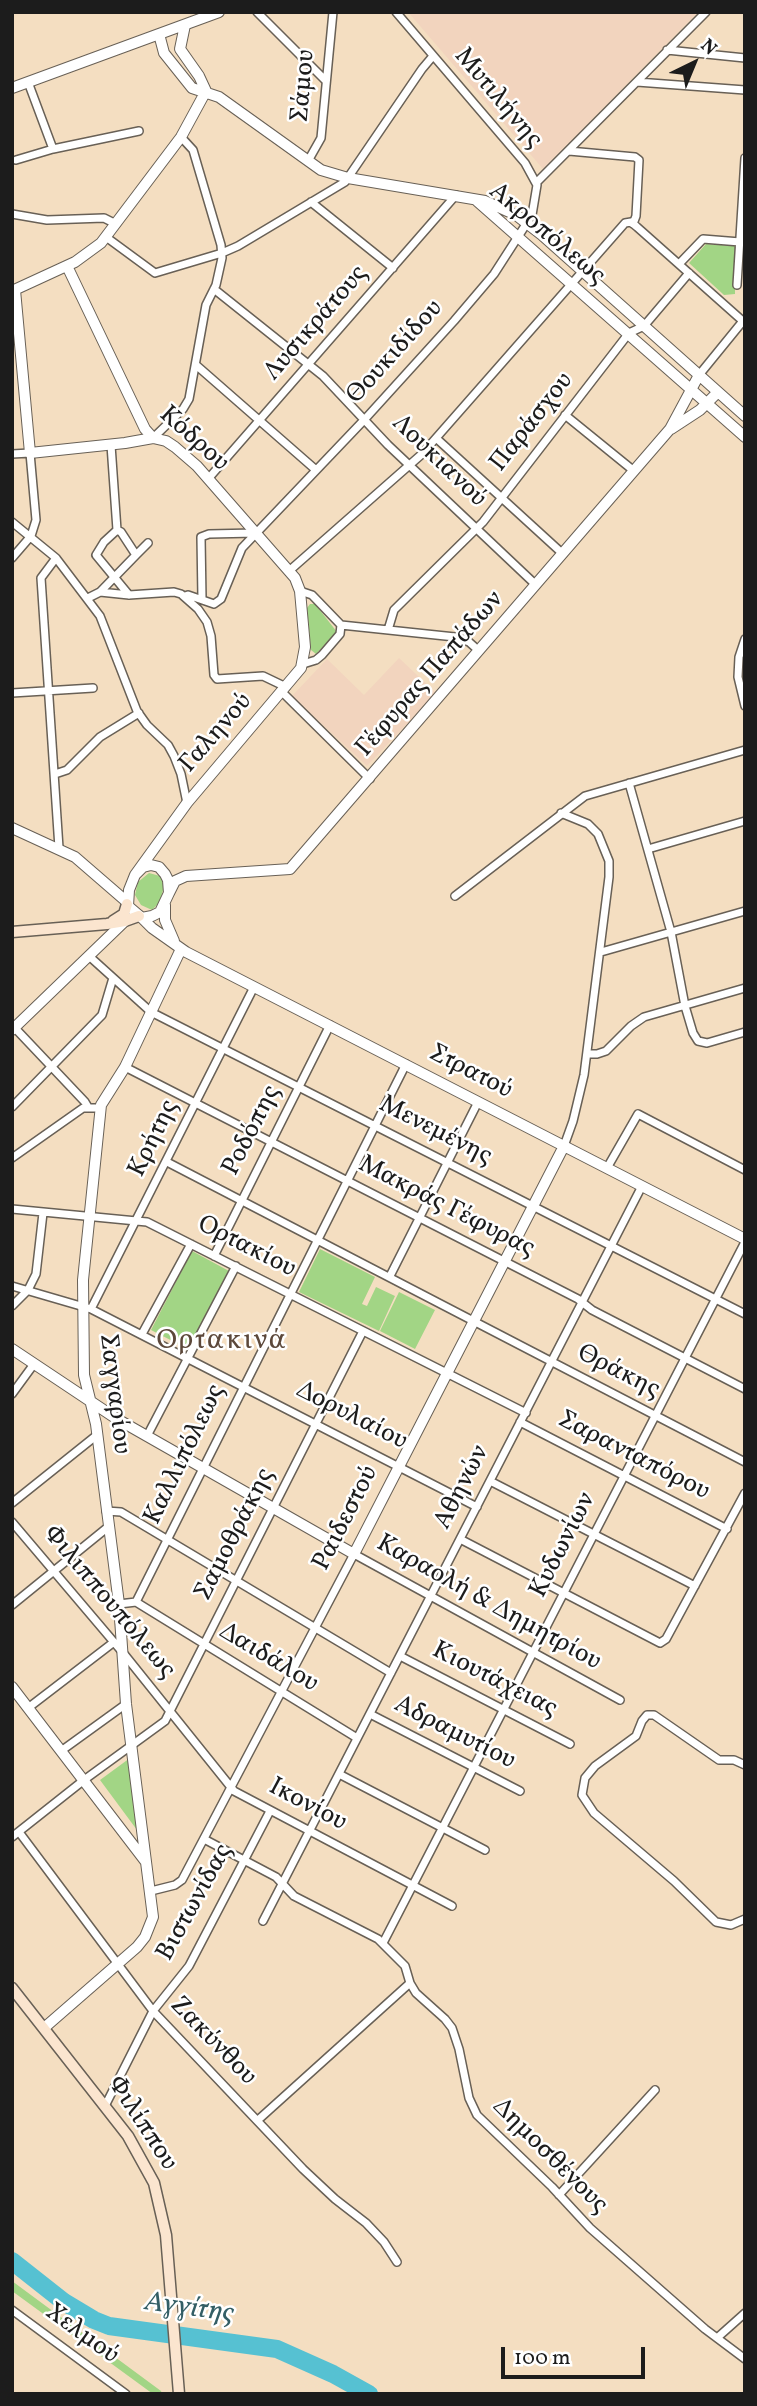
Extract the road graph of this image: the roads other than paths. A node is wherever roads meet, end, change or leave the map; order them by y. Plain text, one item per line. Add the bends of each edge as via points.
1 (219, 12) edge
2 (257, 12) edge
3 (333, 12) edge
4 (396, 12) edge
5 (706, 12) edge
6 (185, 25) junction
7 (159, 34) junction
8 (667, 50) junction
9 (433, 56) junction
10 (745, 58) edge
11 (326, 81) junction
12 (28, 82) junction
13 (637, 82) junction
14 (12, 88) edge
15 (745, 90) edge
16 (206, 91) junction
17 (139, 131) dead end
18 (181, 137) junction
19 (53, 149) junction
20 (569, 150) junction
21 (745, 158) edge
22 (16, 160) dead end
23 (308, 161) junction
24 (348, 178) junction
25 (537, 182) junction
26 (744, 188) edge
27 (456, 195) junction
28 (473, 198) junction
29 (311, 202) junction
30 (12, 214) edge
31 (116, 224) junction
32 (528, 224) junction
33 (633, 224) junction
34 (106, 237) junction
35 (520, 237) junction
36 (740, 243) junction
37 (222, 253) junction
38 (679, 264) junction
39 (67, 266) junction
40 (393, 268) junction
41 (582, 270) junction
42 (689, 273) junction
43 (571, 282) junction
44 (737, 285) dead end
45 (214, 289) junction
46 (14, 291) edge
47 (744, 322) edge
48 (644, 326) junction
49 (629, 333) junction
50 (196, 365) junction
51 (310, 365) junction
52 (699, 375) junction
53 (691, 389) junction
54 (718, 392) junction
55 (707, 403) junction
56 (565, 415) junction
57 (745, 416) edge
58 (365, 419) junction
59 (261, 420) junction
60 (670, 429) junction
61 (745, 436) edge
62 (153, 438) junction
63 (436, 438) junction
64 (111, 445) junction
65 (30, 453) junction
66 (12, 454) edge
67 (409, 465) junction
68 (316, 470) junction
69 (635, 471) junction
70 (208, 479) junction
71 (501, 497) junction
72 (12, 522) edge
73 (476, 528) junction
74 (117, 530) junction
75 (255, 533) junction
76 (31, 536) junction
77 (148, 543) dead end
78 (563, 554) junction
79 (136, 555) junction
80 (12, 558) edge
81 (56, 558) junction
82 (289, 571) junction
83 (116, 576) junction
84 (536, 585) junction
85 (300, 591) junction
86 (100, 592) junction
87 (129, 595) junction
88 (185, 596) junction
89 (88, 598) junction
90 (202, 599) junction
91 (341, 625) junction
92 (388, 630) junction
93 (745, 639) edge
94 (305, 647) joint
95 (478, 650) junction
96 (303, 664) junction
97 (741, 676) edge
98 (93, 688) dead end
99 (284, 690) junction
100 (48, 691) junction
101 (12, 693) edge
102 (745, 706) edge
103 (139, 713) junction
104 (745, 750) edge
105 (55, 774) junction
106 (370, 779) junction
107 (629, 783) junction
108 (187, 803) junction
109 (561, 813) junction
110 (745, 821) edge
111 (12, 828) edge
112 (154, 846) junction
113 (59, 848) junction
114 (648, 849) junction
115 (160, 868) junction
116 (135, 874) junction
117 (186, 876) junction
118 (455, 896) dead end
119 (167, 897) junction
120 (127, 903) junction
121 (745, 911) edge
122 (141, 917) junction
123 (125, 922) junction
124 (107, 924) junction
125 (12, 932) edge
126 (671, 932) junction
127 (178, 947) junction
128 (601, 952) junction
129 (89, 956) junction
130 (113, 978) junction
131 (254, 987) junction
132 (745, 988) edge
133 (685, 1006) junction
134 (150, 1012) junction
135 (330, 1025) junction
136 (13, 1028) edge
137 (745, 1032) edge
138 (223, 1048) junction
139 (587, 1054) junction
140 (406, 1064) junction
141 (52, 1067) junction
142 (125, 1067) junction
143 (299, 1087) junction
144 (478, 1101) junction
145 (196, 1103) junction
146 (12, 1107) edge
147 (88, 1107) junction
148 (100, 1108) junction
149 (375, 1125) junction
150 (271, 1142) junction
151 (564, 1146) junction
152 (12, 1158) edge
153 (448, 1161) junction
154 (167, 1162) junction
155 (607, 1168) junction
156 (745, 1170) edge
157 (347, 1181) junction
158 (642, 1186) junction
159 (242, 1201) junction
160 (534, 1205) junction
161 (12, 1209) edge
162 (43, 1213) junction
163 (88, 1218) junction
164 (420, 1218) junction
165 (137, 1221) junction
166 (318, 1239) junction
167 (745, 1240) edge
168 (191, 1244) junction
169 (612, 1245) junction
170 (214, 1256) junction
171 (504, 1262) junction
172 (236, 1266) junction
173 (390, 1276) junction
174 (12, 1286) edge
175 (27, 1292) junction
176 (290, 1294) junction
177 (715, 1299) junction
178 (582, 1303) junction
179 (12, 1306) edge
180 (87, 1307) junction
181 (745, 1314) edge
182 (474, 1320) junction
183 (363, 1331) junction
184 (142, 1334) junction
185 (12, 1349) edge
186 (188, 1357) junction
187 (685, 1358) junction
188 (552, 1362) junction
189 (34, 1364) junction
190 (446, 1373) junction
191 (244, 1386) junction
192 (745, 1389) edge
193 (12, 1394) edge
194 (89, 1401) junction
195 (526, 1413) junction
196 (655, 1416) junction
197 (520, 1422) junction
198 (317, 1423) junction
199 (97, 1435) junction
200 (147, 1436) junction
201 (745, 1462) edge
202 (399, 1465) junction
203 (203, 1468) junction
204 (624, 1476) junction
205 (490, 1481) junction
206 (745, 1493) edge
207 (12, 1503) edge
208 (477, 1507) junction
209 (274, 1508) junction
210 (106, 1510) junction
211 (12, 1522) edge
212 (108, 1527) junction
213 (727, 1528) junction
214 (594, 1534) junction
215 (460, 1539) junction
216 (168, 1541) junction
217 (354, 1554) junction
218 (55, 1572) junction
219 (237, 1581) junction
220 (695, 1586) junction
221 (564, 1594) junction
222 (430, 1598) junction
223 (136, 1602) junction
224 (119, 1604) junction
225 (12, 1605) edge
226 (314, 1628) junction
227 (114, 1642) junction
228 (204, 1645) junction
229 (124, 1654) junction
230 (533, 1654) junction
231 (400, 1656) junction
232 (391, 1673) junction
233 (12, 1687) edge
234 (281, 1691) junction
235 (620, 1700) dead end
236 (126, 1704) junction
237 (28, 1708) junction
238 (504, 1710) junction
239 (170, 1711) junction
240 (370, 1714) junction
241 (358, 1738) junction
242 (569, 1744) dead end
243 (131, 1745) junction
244 (61, 1751) junction
245 (745, 1765) edge
246 (474, 1768) junction
247 (339, 1774) junction
248 (83, 1780) junction
249 (231, 1788) junction
250 (520, 1791) dead end
251 (270, 1811) junction
252 (443, 1828) junction
253 (309, 1831) junction
254 (16, 1834) edge
255 (204, 1839) junction
256 (485, 1850) dead end
257 (244, 1861) junction
258 (146, 1862) junction
259 (282, 1884) junction
260 (414, 1886) junction
261 (151, 1891) junction
262 (452, 1906) dead end
263 (745, 1919) edge
264 (263, 1921) dead end
265 (383, 1944) junction
266 (117, 1965) junction
267 (410, 1983) junction
268 (12, 1987) edge
269 (153, 2011) junction
270 (44, 2028) junction
271 (655, 2090) dead end
272 (105, 2106) junction
273 (258, 2120) junction
274 (559, 2194) junction
275 (397, 2262) dead end
276 (12, 2310) edge
277 (745, 2313) edge
278 (717, 2338) junction
279 (745, 2359) edge
280 (126, 2394) edge
281 (179, 2394) edge

1 - 6 street
2 - 11 street
3 - 11 street, Σάμου
4 - 9 street, Μυτιλήνης
5 - 8 street
6 - 7 street
6 - 16 street, Ακροπόλεως via 180,48
7 - 12 street
7 - 16 street via 164,53 176,70 192,88
8 - 10 street
8 - 13 street
9 - 24 street
9 - 25 street, Μυτιλήνης
11 - 23 street, Σάμου via 321,138
12 - 14 street
12 - 19 street
13 - 15 street
13 - 20 street
16 - 18 street
16 - 23 street, Ακροπόλεως
17 - 19 street
18 - 31 street
18 - 37 street via 193,150
19 - 22 street
20 - 25 street
20 - 33 street via 638,158
21 - 26 street
23 - 24 street, Ακροπόλεως
24 - 27 street, Ακροπόλεως
24 - 29 street
25 - 32 street, Θουκιδίδου
26 - 36 street
27 - 28 street, Ακροπόλεως
27 - 40 street, Λυσικράτους
28 - 32 street via 497,205
28 - 35 street, Ακροπόλεως
29 - 37 street
29 - 40 street
30 - 31 street via 47,220 104,218
31 - 34 street
32 - 35 street, Θουκιδίδου
32 - 41 street
33 - 38 street
33 - 41 street via 621,225
34 - 37 street via 155,273
34 - 39 street
35 - 43 street, Ακροπόλεως
35 - 58 street, Θουκιδίδου via 481,289
36 - 38 street via 703,239
36 - 44 street
37 - 45 street
38 - 42 street
39 - 46 street
39 - 62 street, Κόδρου via 136,414
40 - 51 street, Λυσικράτους
41 - 43 street
41 - 48 street
42 - 47 street
42 - 48 street
43 - 49 street, Ακροπόλεως
43 - 63 street
45 - 50 street via 207,302
45 - 51 street, Λουκιανού
46 - 65 street
47 - 52 street
48 - 49 street
48 - 52 street
49 - 53 street, Ακροπόλεως
49 - 56 street, Παράσχου
50 - 59 street
50 - 62 street via 187,404
51 - 58 street, Λουκιανού
51 - 59 street, Λυσικράτους
52 - 53 street
52 - 54 street
53 - 55 street, Ακροπόλεως
53 - 60 street
54 - 55 street
54 - 57 street
55 - 60 street
55 - 61 street, Ακροπόλεως
56 - 69 street
56 - 71 street, Παράσχου
58 - 67 street, Λουκιανού
58 - 68 street, Θουκιδίδου
59 - 68 street
59 - 70 street, Λυσικράτους
60 - 69 street, Γέφυρας Παπάδων
62 - 64 street
62 - 70 street, Κόδρου via 175,447
63 - 67 street
63 - 71 street
64 - 65 street
64 - 74 street
65 - 66 street
65 - 76 street via 36,520
67 - 73 street, Λουκιανού
67 - 82 street
68 - 75 street, Θουκιδίδου
69 - 78 street, Γέφυρας Παπάδων
70 - 75 street, Κόδρου
71 - 73 street, Παράσχου
71 - 78 street
72 - 76 street
73 - 84 street, Λουκιανού
73 - 92 street, Παράσχου via 394,610
74 - 79 street
74 - 83 street via 96,555
75 - 82 street, Κόδρου
75 - 90 street, Θουκιδίδου via 239,552 221,599 214,604
75 - 90 street via 201,537
76 - 80 street
76 - 81 street
77 - 79 street
78 - 84 street, Γέφυρας Παπάδων
79 - 83 street
81 - 89 street
81 - 100 street via 41,578
82 - 85 street, Κόδρου
83 - 86 street
83 - 87 street
84 - 95 street, Γέφυρας Παπάδων
85 - 91 street, Κόδρου via 312,594
85 - 94 street, Κόδρου
86 - 87 street
86 - 89 street
87 - 88 street via 177,592
88 - 90 street
88 - 99 street via 207,622 217,679 263,676
89 - 103 street via 108,633
91 - 92 street
91 - 96 street via 340,634 322,655
92 - 95 street via 463,639
93 - 97 street via 739,657
94 - 96 street, Γαληνού
95 - 106 street, Γέφυρας Παπάδων
96 - 99 street, Γαληνού
97 - 102 street
98 - 100 street
99 - 106 street
99 - 108 street, Γαληνού
100 - 101 street
100 - 105 street
103 - 105 street via 100,737 67,770
103 - 108 street via 171,748
104 - 107 street
105 - 113 street
106 - 117 street, Γέφυρας Παπάδων via 290,869
107 - 109 street via 585,796
107 - 114 street
108 - 112 street, Γαληνού
109 - 118 street
109 - 128 street via 589,824 609,861
110 - 114 street
111 - 113 street
112 - 115 street
112 - 116 street, Γαληνού
113 - 120 street via 87,865
114 - 126 street
115 - 116 street via 146,866
115 - 117 street, Γέφυρας Παπάδων
115 - 119 street via 168,880
116 - 120 street
117 - 119 street via 175,881
119 - 122 street via 158,913
119 - 127 street via 165,920
120 - 122 street
120 - 124 main road via 122,915
121 - 126 street
122 - 123 main road
122 - 127 street, Στρατού
123 - 124 main road
123 - 129 street
124 - 125 main road
126 - 128 street
126 - 133 street
127 - 131 street, Στρατού
127 - 134 street, Σαγγαρίου
128 - 139 street
129 - 130 street, Μενεμένης
129 - 136 street
130 - 134 street, Μενεμένης
130 - 141 street via 102,1015
131 - 135 street, Στρατού
131 - 138 street, Κρήτης
132 - 133 street
133 - 137 street via 698,1041 707,1043
133 - 139 street via 643,1017 606,1051
134 - 138 street, Μενεμένης
134 - 142 street, Σαγγαρίου
135 - 140 street, Στρατού
135 - 143 street, Ροδόπης
136 - 141 street
138 - 143 street, Μενεμένης
138 - 145 street, Κρήτης
139 - 151 street
140 - 144 street, Στρατού
140 - 149 street, Καλλιπόλεως
141 - 146 street
141 - 147 street
142 - 145 street, Μακράς Γέφυρας
142 - 148 street, Σαγγαρίου
143 - 149 street, Μενεμένης
143 - 150 street, Ροδόπης
144 - 151 street, Στρατού
144 - 153 street
145 - 150 street, Μακράς Γέφυρας
145 - 154 street, Κρήτης
147 - 148 street
147 - 152 street
148 - 163 street, Σαγγαρίου
149 - 153 street, Μενεμένης
149 - 157 street, Καλλιπόλεως
150 - 157 street, Μακράς Γέφυρας
150 - 159 street, Ροδόπης
151 - 155 street, Στρατού
151 - 160 street, Ραιδεστού
153 - 160 street, Μενεμένης
153 - 164 street
154 - 159 street, Θράκης
154 - 165 street, Κρήτης
155 - 156 street via 638,1114
155 - 158 street, Στρατού
157 - 164 street, Μακράς Γέφυρας
157 - 166 street, Καλλιπόλεως
158 - 167 street, Στρατού
158 - 169 street, Αθηνών
159 - 166 street, Θράκης
159 - 170 street, Ροδόπης
160 - 169 street, Μενεμένης
160 - 171 street, Ραιδεστού
161 - 162 street, Ορτακίου
162 - 163 street, Ορτακίου
162 - 175 street via 37,1272
163 - 165 street, Ορτακίου
163 - 180 street, Σαγγαρίου
164 - 171 street, Μακράς Γέφυρας
164 - 173 street
165 - 168 street, Ορτακίου
165 - 180 street, Κρήτης
166 - 173 street, Θράκης
166 - 176 street, Καλλιπόλεως
167 - 177 street, Κυδωνίων
168 - 170 street, Ορτακίου
168 - 184 street
169 - 177 street, Μενεμένης
169 - 178 street, Αθηνών
170 - 172 street, Ορτακίου
171 - 178 street, Μακράς Γέφυρας
171 - 182 street, Ραιδεστού
172 - 176 street, Ορτακίου
172 - 186 street
173 - 182 street, Θράκης
174 - 175 street, Δορυλαίου
175 - 179 street
175 - 180 street, Δορυλαίου
176 - 183 street, Ορτακίου
176 - 191 street, Καλλιπόλεως
177 - 181 street, Μενεμένης
177 - 187 street, Κυδωνίων
178 - 187 street, Μακράς Γέφυρας
178 - 188 street, Αθηνών
180 - 184 street, Δορυλαίου
180 - 194 street, Σαγγαρίου via 83,1371
182 - 188 street, Θράκης
182 - 190 street, Ραιδεστού
183 - 190 street, Ορτακίου
183 - 198 street, Σαμοθράκης
184 - 186 street, Δορυλαίου
185 - 189 street, Καραολή & Δημητρίου
186 - 191 street, Δορυλαίου
186 - 200 street
187 - 192 street, Μακράς Γέφυρας
187 - 196 street, Κυδωνίων
188 - 195 street, Αθηνών
188 - 196 street, Θράκης
189 - 193 street
189 - 194 street, Καραολή & Δημητρίου
190 - 195 street, Σαρανταπόρου
190 - 202 street, Ραιδεστού
191 - 198 street, Δορυλαίου
191 - 203 street, Καλλιπόλεως
194 - 199 street, Σαγγαρίου
194 - 200 street, Καραολή & Δημητρίου
195 - 197 street, Αθηνών
196 - 201 street, Θράκης
196 - 204 street, Κυδωνίων
197 - 204 street, Σαρανταπόρου
197 - 205 street, Αθηνών
198 - 202 street, Δορυλαίου
198 - 209 street, Σαμοθράκης
199 - 207 street
199 - 210 street, Σαγγαρίου
200 - 203 street, Καραολή & Δημητρίου
202 - 208 street, Δορυλαίου
202 - 217 street, Ραιδεστού
203 - 209 street, Καραολή & Δημητρίου
203 - 216 street, Καλλιπόλεως
204 - 213 street, Σαρανταπόρου
204 - 214 street, Κυδωνίων
205 - 208 street, Αθηνών
205 - 214 street
206 - 213 street
208 - 215 street, Αθηνών
209 - 217 street, Καραολή & Δημητρίου
209 - 219 street, Σαμοθράκης
210 - 212 street, Σαγγαρίου
210 - 216 street via 121,1512
211 - 218 street, Φιλιππουπόλεως
212 - 218 street
212 - 224 street, Σαγγαρίου
213 - 220 street
214 - 220 street
214 - 221 street, Κυδωνίων
215 - 221 street
215 - 222 street, Αθηνών
216 - 219 street
216 - 223 street, Καλλιπόλεως
217 - 222 street, Καραολή & Δημητρίου
217 - 226 street, Ραιδεστού
218 - 225 street
218 - 227 street, Φιλιππουπόλεως
219 - 226 street
219 - 228 street, Σαμοθράκης
220 - 221 street via 660,1643
221 - 230 street, Κυδωνίων
222 - 230 street, Καραολή & Δημητρίου
222 - 231 street, Αθηνών
223 - 224 street
223 - 228 street, Δαιδάλου
224 - 229 street, Σαγγαρίου
226 - 232 street
226 - 234 street, Ραιδεστού
227 - 229 street, Φιλιππουπόλεως
227 - 237 street
228 - 234 street, Δαιδάλου
228 - 239 street, Σαμοθράκης
229 - 236 street, Σαγγαρίου
229 - 239 street, Φιλιππουπόλεως
230 - 235 street, Καραολή & Δημητρίου
230 - 238 street, Κυδωνίων
231 - 232 street, Αθηνών
231 - 238 street, Κιουτάχειας
232 - 240 street, Αθηνών
233 - 237 street
234 - 241 street, Δαιδάλου
234 - 249 street, Ραιδεστού
236 - 243 street, Σαγγαρίου
236 - 244 street
237 - 244 street
238 - 242 street, Κιουτάχειας
238 - 246 street, Κυδωνίων
239 - 243 street, Σαμοθράκης via 160,1726
239 - 249 street, Ικονίου
240 - 241 street, Αθηνών
240 - 246 street, Αδραμυτίου
241 - 247 street, Αθηνών
243 - 248 street, Σαμοθράκης
243 - 258 street, Σαγγαρίου
244 - 248 street
245 - 263 street via 719,1760 654,1715 647,1715 636,1736 585,1778 582,1795 594,1813 716,1922 730,1926
246 - 250 street, Αδραμυτίου
246 - 252 street, Κυδωνίων
247 - 252 street
247 - 253 street, Αθηνών
248 - 254 street, Σαμοθράκης
248 - 258 street
249 - 251 street, Ικονίου
249 - 255 street, Ραιδεστού
251 - 253 street, Ικονίου
251 - 257 street, Βιστωνίδας
252 - 256 street
252 - 260 street, Κυδωνίων
253 - 259 street, Αθηνών
253 - 260 street, Ικονίου
254 - 266 street, Ζακύνθου
255 - 257 street, Δημοσθένους
255 - 261 street, Ραιδεστού via 179,1884
257 - 259 street, Δημοσθένους
257 - 269 street, Βιστωνίδας via 189,1966
258 - 261 street, Σαγγαρίου
259 - 264 street, Αθηνών
259 - 265 street, Δημοσθένους via 294,1896 372,1934
260 - 262 street, Ικονίου
260 - 265 street, Κυδωνίων
261 - 266 street, Σαγγαρίου via 150,1927
265 - 267 street, Δημοσθένους via 405,1966
266 - 269 street, Ζακύνθου
266 - 270 street, Σαγγαρίου
267 - 273 street
267 - 274 street, Δημοσθένους via 454,2032 474,2112
268 - 270 main road, Φιλίππου
269 - 272 street, Βιστωνίδας
269 - 273 street, Ζακύνθου
270 - 272 main road, Φιλίππου
271 - 274 street
272 - 281 main road, Φιλίππου via 145,2162 158,2194 166,2235
273 - 275 street, Ζακύνθου via 303,2169 375,2232
274 - 278 street, Δημοσθένους via 590,2228
276 - 280 street, Χελμού
277 - 278 street
278 - 279 street, Δημοσθένους

